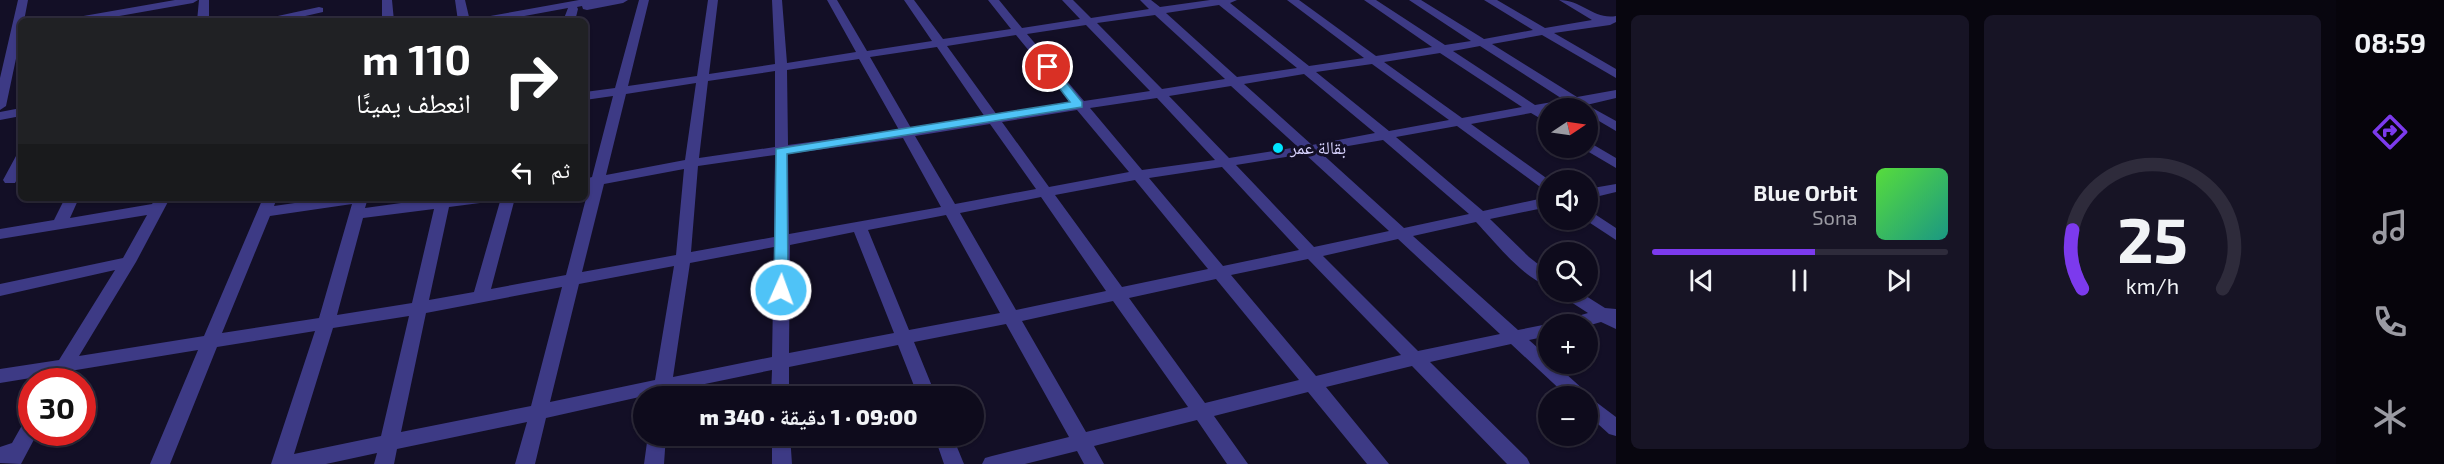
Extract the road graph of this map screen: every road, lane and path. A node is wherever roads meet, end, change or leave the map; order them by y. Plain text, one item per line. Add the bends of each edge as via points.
1 (23, 0) edge
2 (121, 0) edge
3 (193, 0) edge
4 (204, 0) edge
5 (387, 0) edge
6 (460, 0) edge
7 (597, 0) edge
8 (623, 0) edge
9 (644, 0) edge
10 (713, 0) edge
11 (777, 0) edge
12 (832, 0) edge
13 (909, 0) edge
14 (993, 0) edge
15 (1067, 0) edge
16 (1145, 0) edge
17 (1292, 0) edge
18 (1369, 0) edge
19 (1414, 0) edge
20 (1489, 0) edge
21 (1564, 0) edge
22 (1227, 1) edge
23 (573, 9) junction
24 (320, 10) edge
25 (1157, 11) junction
26 (121, 16) edge
27 (21, 18) edge
28 (101, 18) edge
29 (203, 18) edge
30 (282, 18) edge
31 (388, 18) edge
32 (463, 18) edge
33 (496, 18) edge
34 (524, 18) edge
35 (570, 18) edge
36 (1616, 19) edge
37 (1089, 21) junction
38 (1603, 21) junction
39 (1616, 28) edge
40 (1019, 30) junction
41 (18, 31) edge
42 (1544, 32) junction
43 (0, 34) edge
44 (18, 35) edge
45 (940, 43) junction
46 (1480, 43) junction
47 (1442, 49) junction
48 (862, 54) junction
49 (1375, 59) junction
50 (781, 67) junction
51 (1304, 69) junction
52 (1616, 74) edge
53 (702, 78) junction
54 (1233, 81) junction
55 (622, 90) junction
56 (1159, 92) junction
57 (1616, 94) edge
58 (588, 96) edge
59 (1569, 98) edge
60 (1598, 100) edge
61 (1078, 104) junction
62 (0, 106) edge
63 (18, 108) edge
64 (1533, 109) junction
65 (1538, 109) edge
66 (0, 111) edge
67 (1538, 112) edge
68 (18, 113) edge
69 (0, 116) edge
70 (1598, 116) edge
71 (994, 119) junction
72 (1461, 122) junction
73 (1616, 127) edge
74 (907, 133) junction
75 (1387, 136) junction
76 (1306, 150) junction
77 (781, 151) junction
78 (1598, 152) edge
79 (691, 163) junction
80 (1226, 163) junction
81 (1616, 164) edge
82 (18, 165) edge
83 (1138, 175) junction
84 (1538, 179) edge
85 (10, 180) edge
86 (591, 182) edge
87 (1616, 188) edge
88 (1598, 192) edge
89 (1047, 194) junction
90 (588, 198) edge
91 (71, 201) edge
92 (443, 201) edge
93 (507, 201) edge
94 (587, 201) edge
95 (160, 203) edge
96 (359, 203) edge
97 (1538, 204) edge
98 (267, 205) edge
99 (950, 212) junction
100 (1482, 216) junction
101 (1598, 222) edge
102 (60, 223) junction
103 (860, 228) junction
104 (0, 234) edge
105 (1400, 234) junction
106 (1616, 235) edge
107 (782, 242) junction
108 (1310, 252) junction
109 (682, 260) junction
110 (128, 262) junction
111 (1218, 271) junction
112 (1538, 272) edge
113 (573, 278) junction
114 (0, 290) edge
115 (1116, 294) junction
116 (481, 296) junction
117 (1586, 302) edge
118 (419, 308) junction
119 (1612, 316) edge
120 (1011, 317) junction
121 (326, 324) junction
122 (1538, 332) edge
123 (1514, 338) junction
124 (905, 339) junction
125 (212, 342) junction
126 (1416, 358) junction
127 (779, 362) junction
128 (64, 365) junction
129 (62, 368) edge
130 (0, 376) edge
131 (1311, 384) junction
132 (663, 386) edge
133 (682, 386) edge
134 (780, 386) edge
135 (923, 386) edge
136 (1568, 386) edge
137 (633, 396) edge
138 (538, 412) junction
139 (1598, 412) edge
140 (1201, 413) junction
141 (1616, 428) edge
142 (1082, 442) junction
143 (389, 443) junction
144 (656, 446) edge
145 (781, 446) edge
146 (947, 446) edge
147 (160, 464) edge
148 (281, 464) edge
149 (286, 464) edge
150 (384, 464) edge
151 (525, 464) edge
152 (654, 464) edge
153 (782, 464) edge
154 (954, 464) edge
155 (992, 464) edge
156 (1094, 464) edge
157 (1238, 464) edge
158 (1379, 464) edge
159 (1520, 464) edge

1 - 27 street
2 - 26 street
3 - 26 street
4 - 29 street
5 - 31 street
6 - 32 street
7 - 33 street
8 - 23 street
9 - 55 street
10 - 53 street
11 - 50 street
12 - 48 street
13 - 45 street
14 - 40 street
15 - 37 street
16 - 25 street
17 - 49 street
18 - 47 street
19 - 46 street
20 - 42 street
21 - 38 street
22 - 25 street
22 - 51 street
23 - 34 street
23 - 35 street
24 - 30 street
25 - 37 street
25 - 54 street
26 - 28 street
36 - 38 street
37 - 40 street
37 - 56 street
38 - 39 street
38 - 42 street
40 - 45 street
40 - 61 street
41 - 43 street
42 - 46 street
42 - 52 street
44 - 62 street
45 - 48 street
45 - 71 street
46 - 47 street
46 - 59 street
47 - 49 street
47 - 64 street
48 - 50 street
48 - 74 street
49 - 51 street
49 - 72 street
50 - 53 street
50 - 77 street
51 - 54 street
51 - 75 street
53 - 55 street
53 - 79 street
54 - 56 street
54 - 76 street
55 - 58 street
55 - 86 street
56 - 61 street
56 - 80 street
57 - 60 street
61 - 71 street
61 - 83 street
63 - 66 street
64 - 65 street
64 - 67 street
64 - 72 street
68 - 69 street
70 - 73 street
71 - 74 street
71 - 89 street
72 - 75 street
72 - 84 street
74 - 77 street
74 - 99 street
75 - 76 street
75 - 100 street
76 - 80 street
76 - 105 street
77 - 79 street
77 - 107 street
78 - 81 street
79 - 86 street
79 - 109 street
80 - 83 street
80 - 108 street
82 - 85 street
83 - 89 street
83 - 111 street
86 - 90 street
87 - 88 street
89 - 99 street
89 - 115 street
91 - 102 street
92 - 96 street
92 - 118 street
93 - 116 street
94 - 113 street
95 - 102 street
95 - 110 street
96 - 98 street
96 - 121 street
97 - 100 street
98 - 125 street
99 - 103 street
99 - 120 street
100 - 105 street
100 - 112 street
101 - 106 street
102 - 104 street
103 - 107 street
103 - 124 street
105 - 108 street
105 - 123 street
107 - 109 street
107 - 127 street
108 - 111 street
108 - 126 street
109 - 113 street
109 - 132 street
110 - 114 street
110 - 128 street
111 - 115 street
111 - 131 street
113 - 116 street
113 - 138 street
115 - 120 street
115 - 140 street
116 - 118 street
117 - 119 street
118 - 121 street
118 - 143 street
120 - 124 street
120 - 142 street
121 - 125 street
121 - 148 street
122 - 123 street
123 - 126 street
123 - 136 street
124 - 127 street
124 - 135 street
125 - 128 street
125 - 147 street
126 - 131 street
126 - 159 street
127 - 133 street
127 - 134 street
128 - 129 street
128 - 130 street
131 - 140 street
131 - 158 street
137 - 138 street
138 - 143 street
138 - 151 street
139 - 141 street
140 - 142 street
140 - 157 street
142 - 155 street
142 - 156 street
143 - 149 street
143 - 150 street
144 - 152 street
145 - 153 street
146 - 154 street

